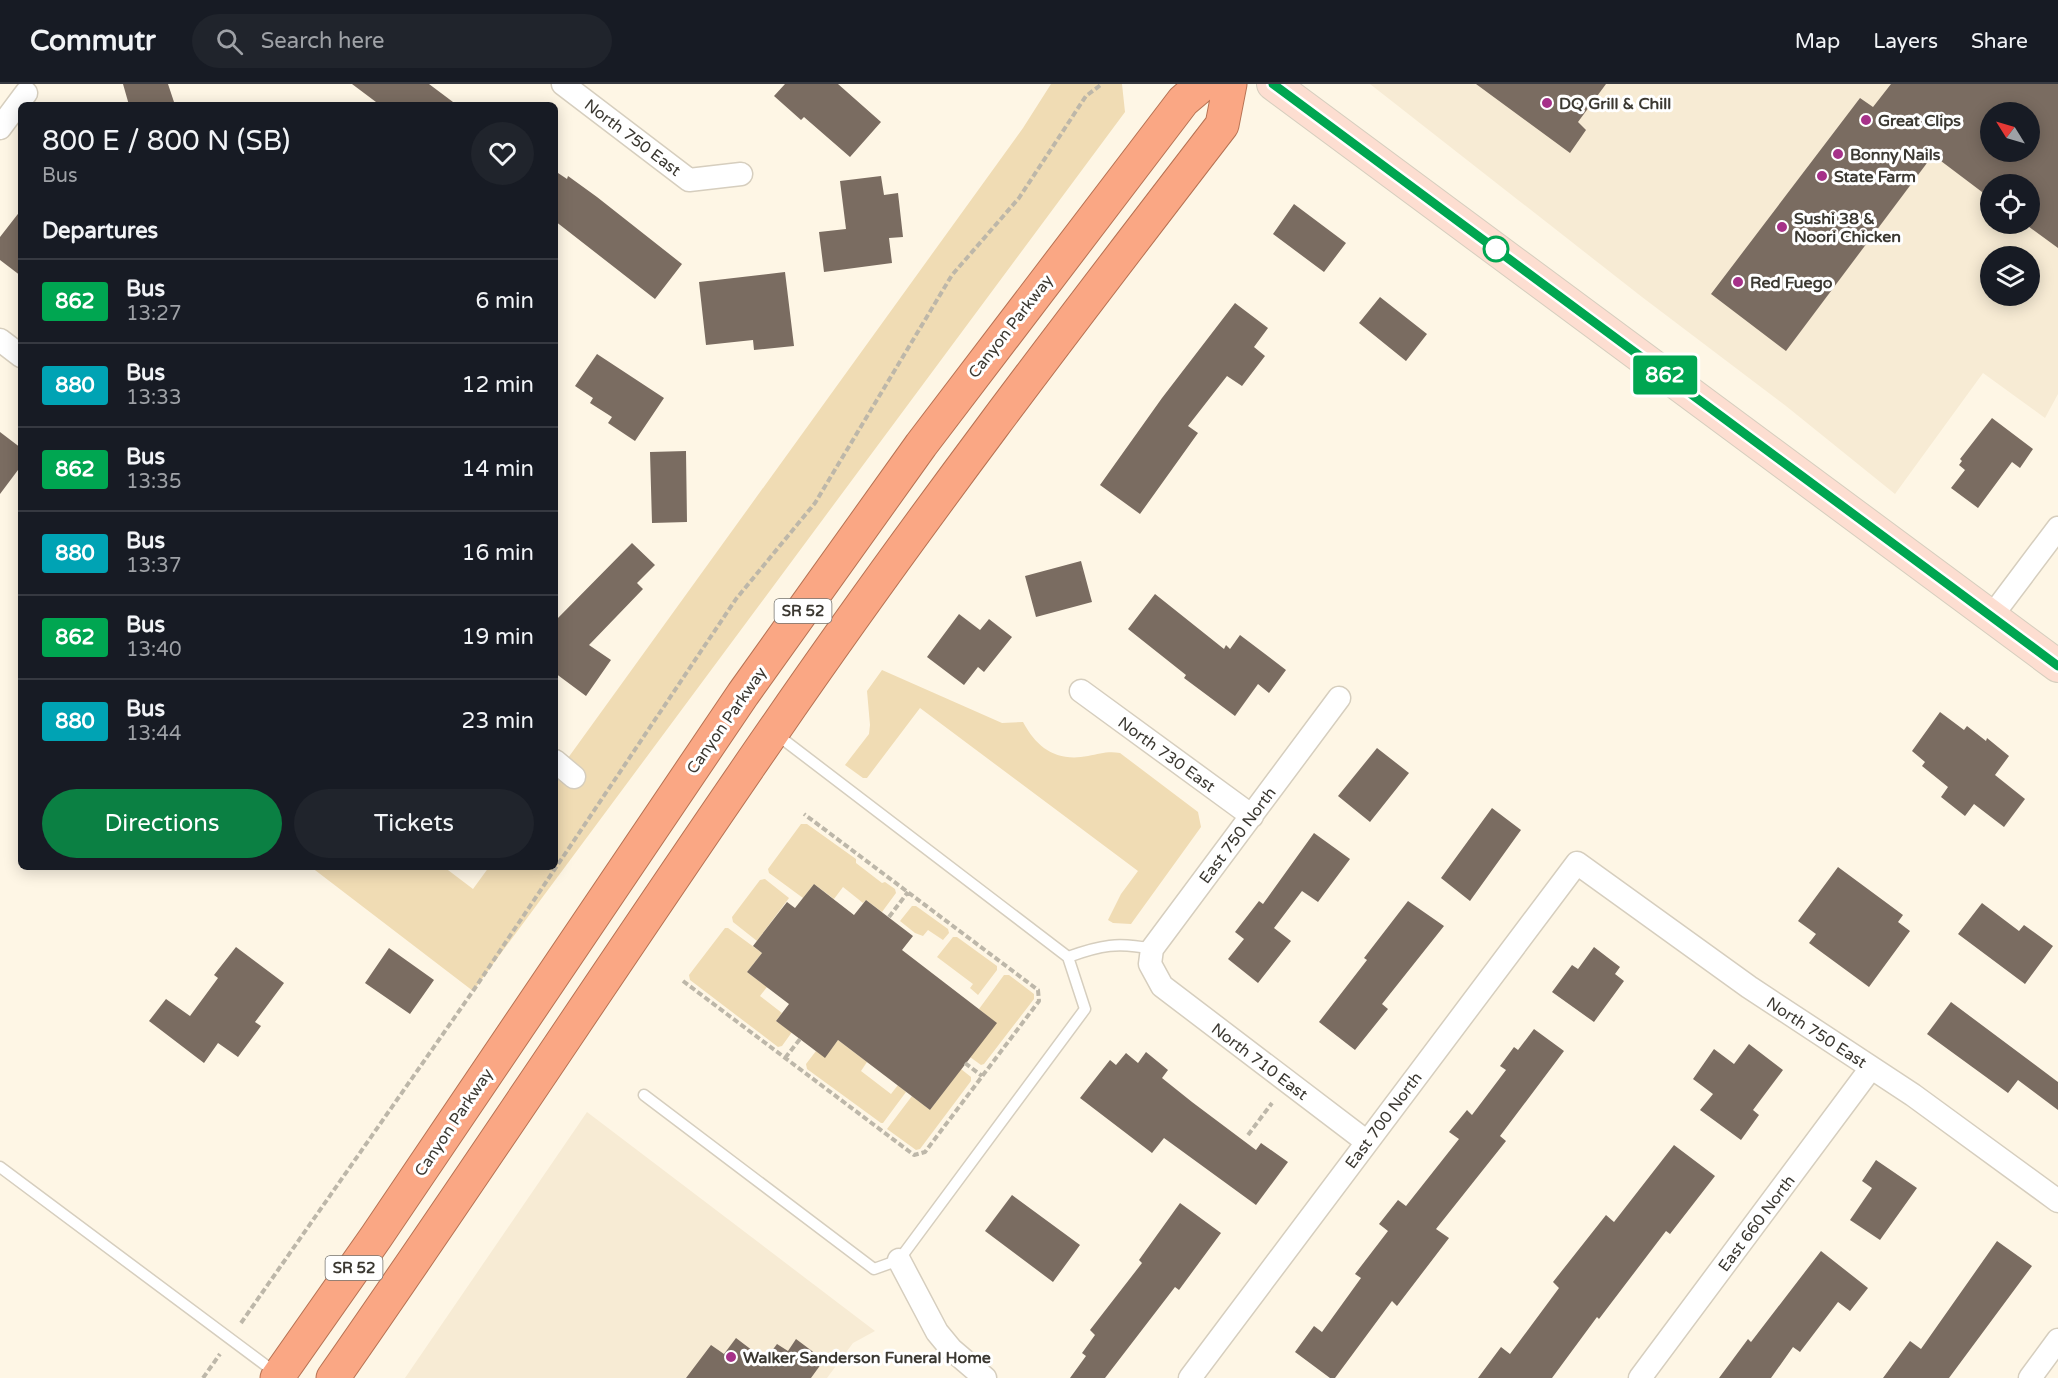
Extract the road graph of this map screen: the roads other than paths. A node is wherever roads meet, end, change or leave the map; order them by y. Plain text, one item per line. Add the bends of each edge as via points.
1 (563, 84) edge
2 (1203, 84) edge
3 (1230, 84) edge
4 (1273, 84) edge
5 (26, 93) dead end
6 (19, 102) edge
7 (18, 104) edge
8 (0, 128) edge
9 (741, 174) dead end
10 (0, 340) edge
11 (18, 354) edge
12 (2058, 528) edge
13 (1991, 617) junction
14 (2058, 666) edge
15 (1081, 691) dead end
16 (1339, 698) dead end
17 (773, 732) junction
18 (558, 764) edge
19 (574, 777) dead end
20 (1252, 816) junction
21 (1577, 863) joint
22 (1152, 949) junction
23 (1068, 957) junction
24 (1871, 1068) junction
25 (644, 1095) dead end
26 (1367, 1142) junction
27 (0, 1167) edge
28 (2058, 1201) edge
29 (899, 1260) junction
30 (2058, 1340) edge
31 (278, 1377) edge
32 (333, 1378) edge
33 (985, 1378) edge
34 (1190, 1378) edge
35 (1640, 1378) edge
36 (2030, 1378) edge

1 - 9 street, North 750 East via 689,180
2 - 31 highway, Canyon Parkway / SR 52 via 1183,100 921,445 743,694
3 - 17 highway, SR 52 via 1222,124 959,470
4 - 13 main road
5 - 6 street
7 - 8 street
10 - 11 street
12 - 13 street
13 - 14 main road
15 - 20 street, North 730 East
16 - 20 street, East 750 North
17 - 23 lane
17 - 32 highway, SR 52
18 - 19 street
20 - 22 street, East 750 North
21 - 24 street, North 750 East via 1749,987
21 - 26 street, East 700 North
22 - 23 lane via 1128,944 1096,947
22 - 26 street, North 710 East via 1150,964 1162,986
23 - 29 lane via 1085,1009
24 - 28 street, North 750 East
24 - 35 street, East 660 North
25 - 29 lane via 874,1269
26 - 34 street, East 700 North
27 - 31 lane
29 - 33 street via 937,1332
30 - 36 street

